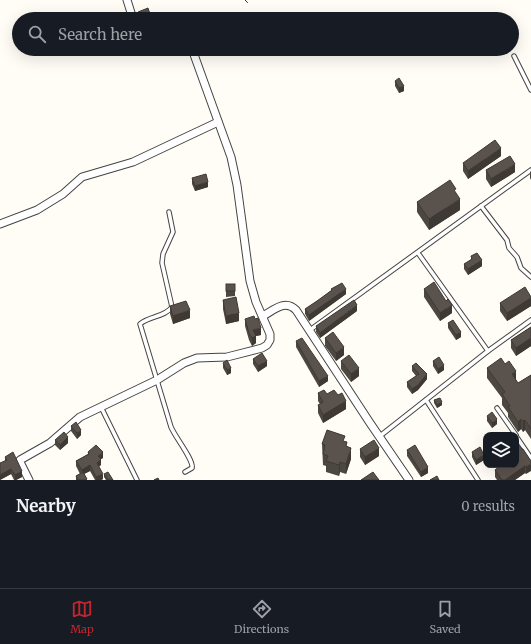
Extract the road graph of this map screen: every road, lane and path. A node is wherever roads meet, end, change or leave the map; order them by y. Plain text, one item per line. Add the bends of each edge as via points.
1 (128, 0) edge
2 (245, 0) edge
3 (248, 3) dead end
4 (131, 12) edge
5 (194, 56) edge
6 (514, 56) dead end
7 (531, 90) edge
8 (218, 122) junction
9 (531, 170) edge
10 (482, 206) junction
11 (169, 212) dead end
12 (0, 224) edge
13 (418, 253) junction
14 (531, 277) edge
15 (263, 316) junction
16 (531, 320) edge
17 (309, 331) junction
18 (488, 351) junction
19 (157, 380) junction
20 (426, 400) junction
21 (101, 406) junction
22 (497, 408) dead end
23 (514, 432) edge
24 (379, 436) junction
25 (519, 440) edge
26 (531, 458) edge
27 (185, 472) dead end
28 (29, 480) edge
29 (137, 480) edge
30 (409, 480) edge
31 (478, 480) edge

1 - 4 street
2 - 3 path
5 - 8 street
6 - 7 lane
8 - 12 street via 133,162 82,177 63,194 37,210
8 - 15 street via 231,157 237,185 250,281
9 - 10 lane
10 - 13 lane
10 - 14 lane via 507,240 521,268
11 - 19 lane via 173,232 163,254 162,263 172,307 140,324
13 - 17 lane
13 - 18 lane
15 - 17 street via 287,304 296,310
15 - 19 street via 270,334 267,345 236,356 197,358
16 - 18 lane
17 - 24 street
18 - 20 lane
19 - 21 street
19 - 27 lane via 171,427 192,463 192,468
20 - 24 lane
20 - 31 lane
21 - 28 street via 80,416 50,443 22,458 20,462
21 - 29 lane
22 - 23 lane
24 - 30 street
25 - 26 lane

